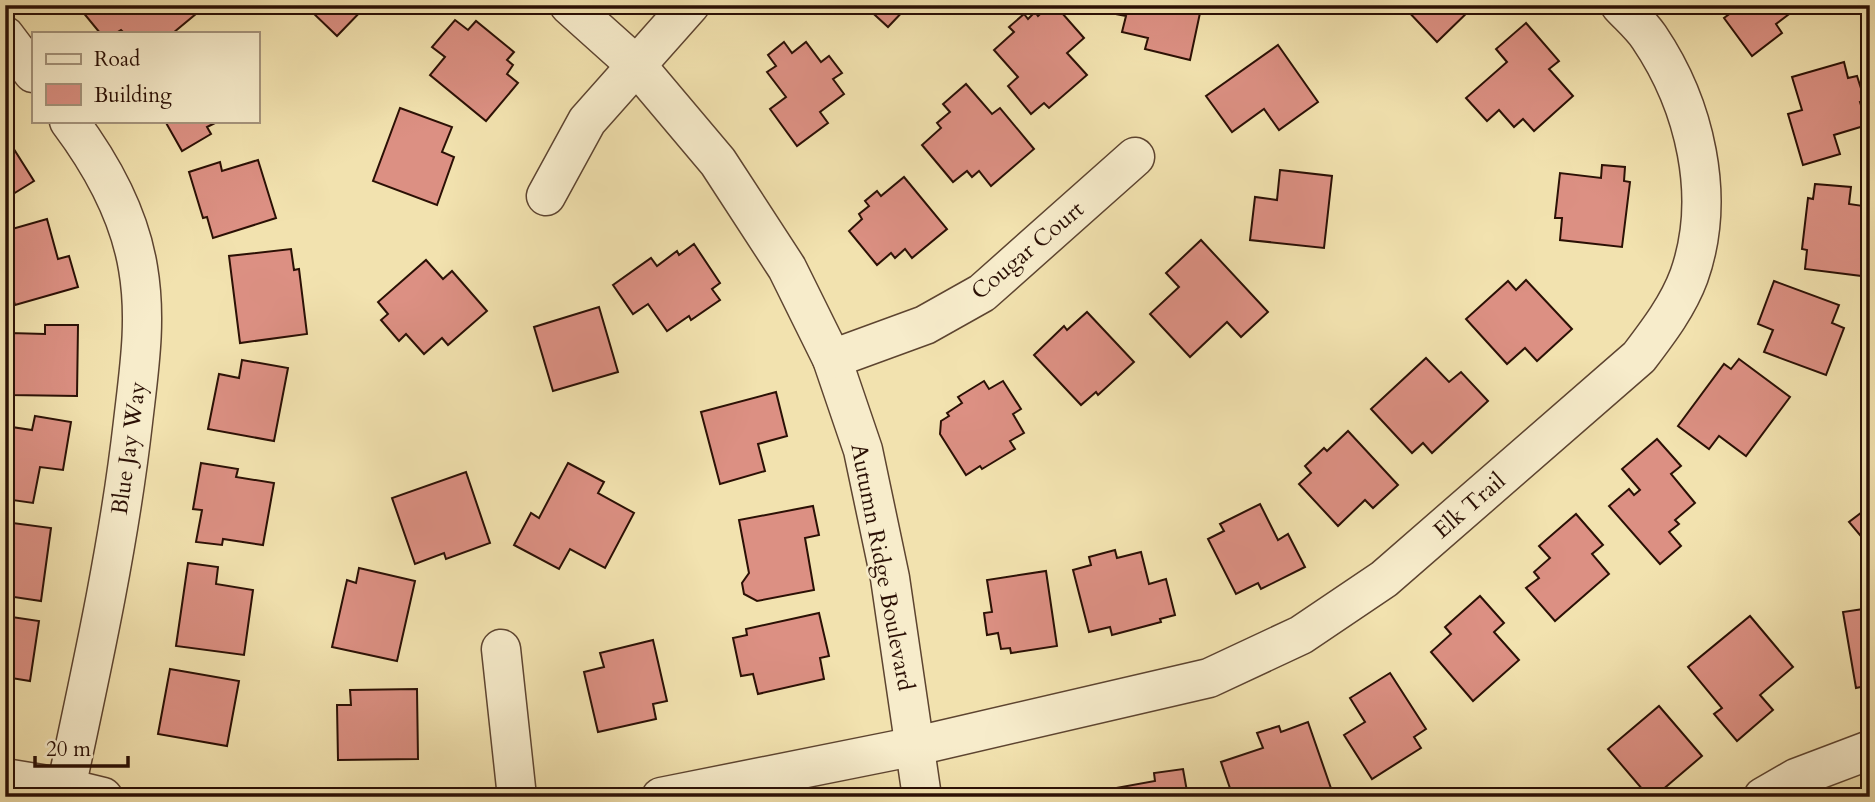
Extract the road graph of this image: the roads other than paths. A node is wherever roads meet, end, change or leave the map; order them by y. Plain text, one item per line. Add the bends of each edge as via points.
1 (569, 5) edge
2 (690, 5) edge
3 (1620, 5) edge
4 (5, 36) edge
5 (637, 66) junction
6 (32, 72) edge
7 (70, 122) edge
8 (1135, 157) dead end
9 (545, 196) dead end
10 (832, 359) junction
11 (501, 649) dead end
12 (916, 746) junction
13 (1870, 750) edge
14 (5, 778) edge
15 (66, 788) junction
16 (103, 797) edge
17 (517, 797) edge
18 (661, 797) edge
19 (922, 797) edge
20 (1763, 797) edge

1 - 5 street, Autumn Ridge Boulevard
2 - 5 street
3 - 12 street, Elk Trail via 1648,37 1679,91 1697,152 1702,200 1688,277 1668,320 1639,357 1384,579 1301,635 1209,678
4 - 6 street
5 - 9 street via 587,121
5 - 10 street, Autumn Ridge Boulevard via 718,162 754,214
7 - 15 street, Blue Jay Way via 97,158 120,203 138,267 143,335 126,480
8 - 10 street, Cougar Court via 982,293 925,325
10 - 12 street, Autumn Ridge Boulevard via 863,450 890,578
11 - 17 street
12 - 18 street, Elk Trail
12 - 19 street, Autumn Ridge Boulevard
13 - 20 street via 1796,778
14 - 15 street
15 - 16 street

